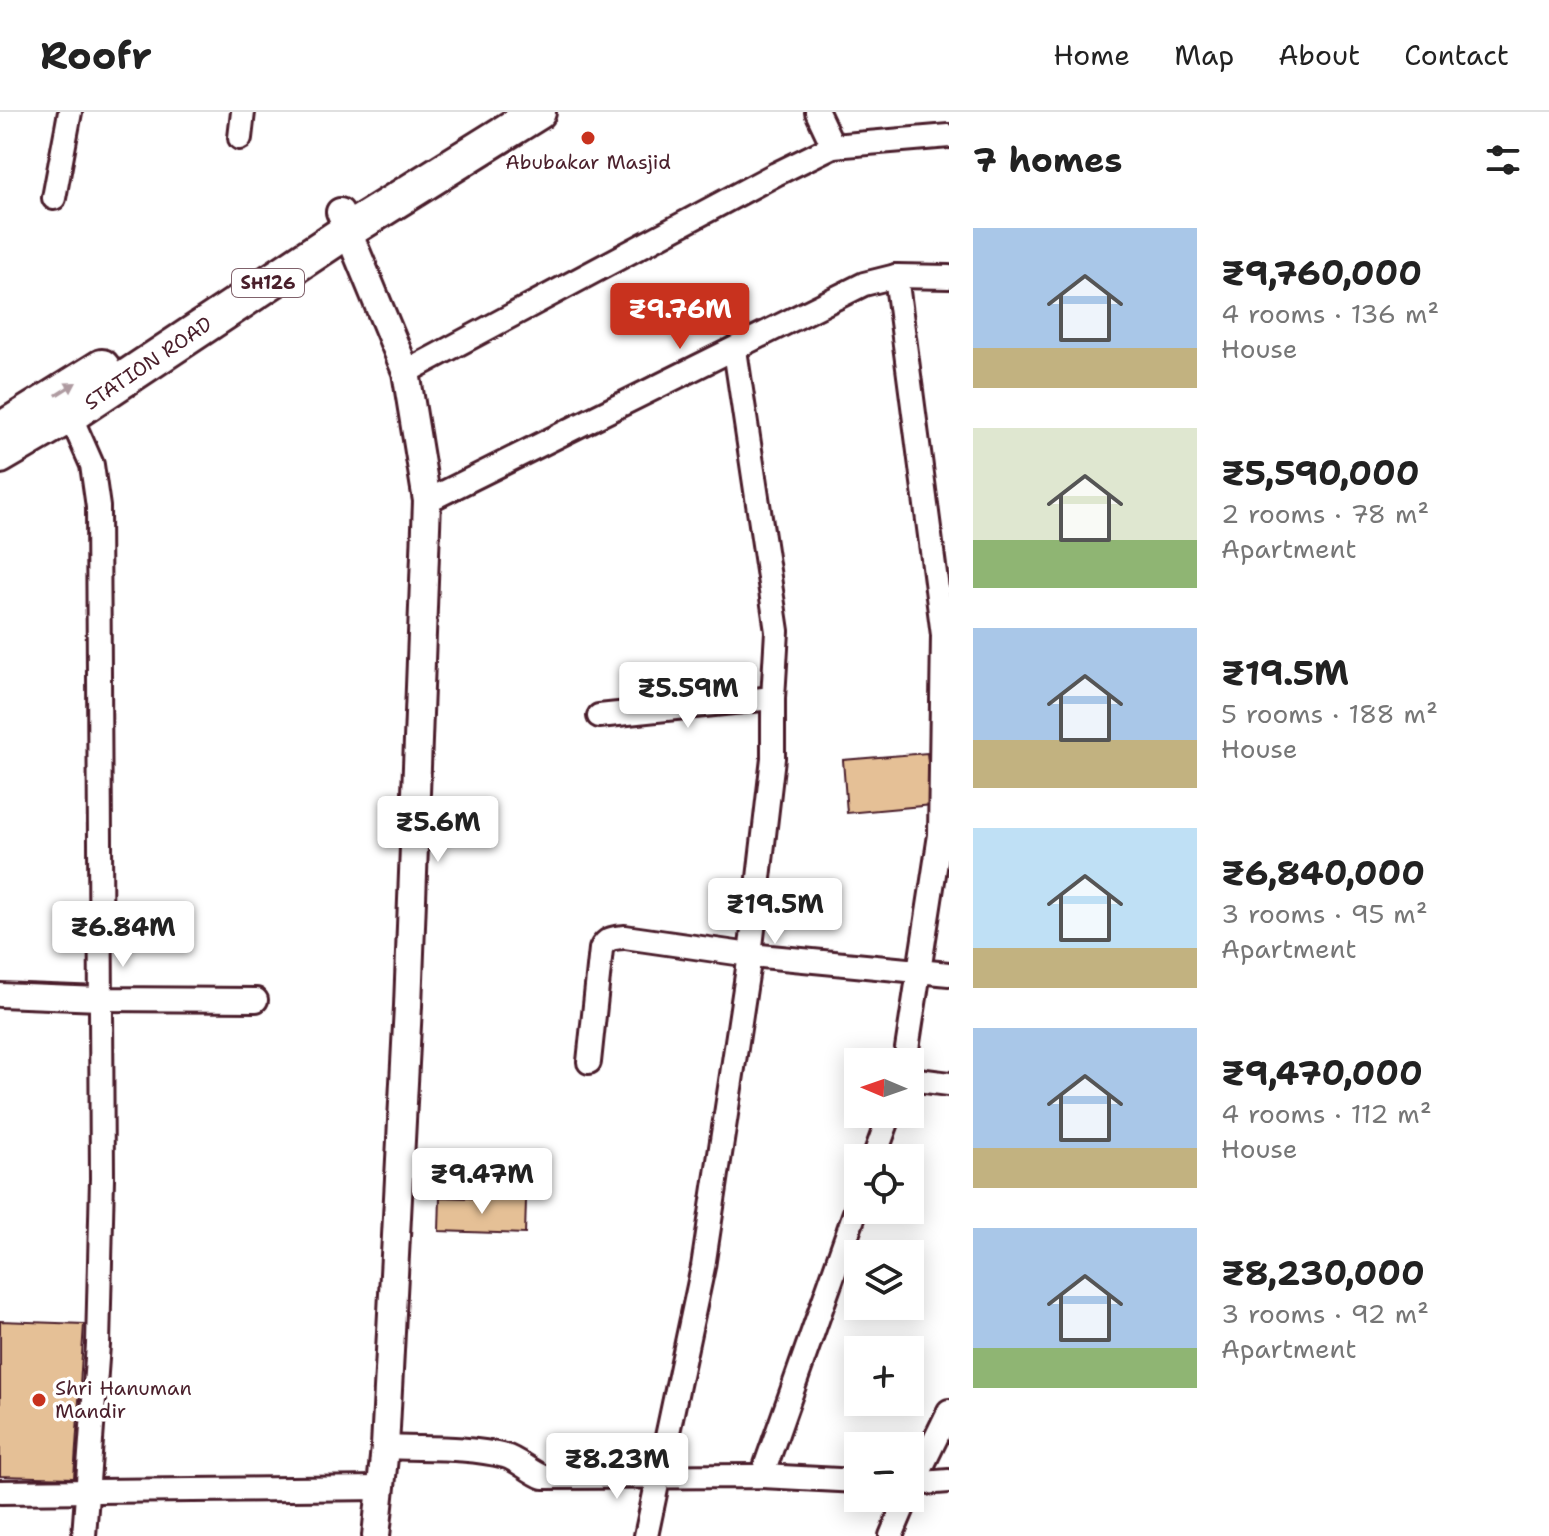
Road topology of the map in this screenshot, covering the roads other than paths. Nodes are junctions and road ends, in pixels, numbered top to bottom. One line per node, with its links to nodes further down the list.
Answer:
1 (70, 112): 9 (street)
2 (243, 112): 7 (street)
3 (495, 112): 10 (main road, STATION ROAD / SH126)
4 (538, 112): 10 (main road, STATION ROAD / SH126)
5 (817, 112): 8 (street)
6 (949, 136): 8 (street)
7 (240, 138)
8 (833, 146): 14 (street)
9 (54, 198)
10 (343, 222): 14 (street); 15 (main road, STATION ROAD / SH126); 16 (main road, STATION ROAD / SH126, one-way to 10)
11 (896, 276): 12 (street); 13 (street); 22 (street)
12 (949, 277)
13 (735, 350): 18 (street); 19 (street)
14 (406, 372): 18 (street)
15 (70, 415): 17 (main road, STATION ROAD / SH126); 25 (street)
16 (0, 430)
17 (0, 456)
18 (427, 501): 33 (street)
19 (773, 698): 20 (street); 21 (street)
20 (599, 716)
21 (750, 955): 22 (street); 28 (street); 36 (street)
22 (921, 971): 23 (street); 27 (street)
23 (949, 974)
24 (0, 995): 25 (street)
25 (100, 999): 26 (street); 42 (street)
26 (256, 1000)
27 (907, 1048)
28 (589, 1062)
29 (924, 1081): 30 (street)
30 (949, 1084)
31 (851, 1224): 35 (street)
32 (949, 1411): 34 (street)
33 (385, 1447): 36 (street); 40 (street)
34 (924, 1461)
35 (762, 1476): 36 (street); 37 (street)
36 (660, 1479): 46 (street)
37 (844, 1480)
38 (949, 1481): 39 (street)
39 (924, 1486)
40 (382, 1488): 42 (street); 45 (street)
41 (0, 1492): 42 (street)
42 (87, 1492): 44 (street)
43 (901, 1512): 47 (street)
44 (84, 1536)
45 (376, 1536)
46 (646, 1536)
47 (891, 1536)

